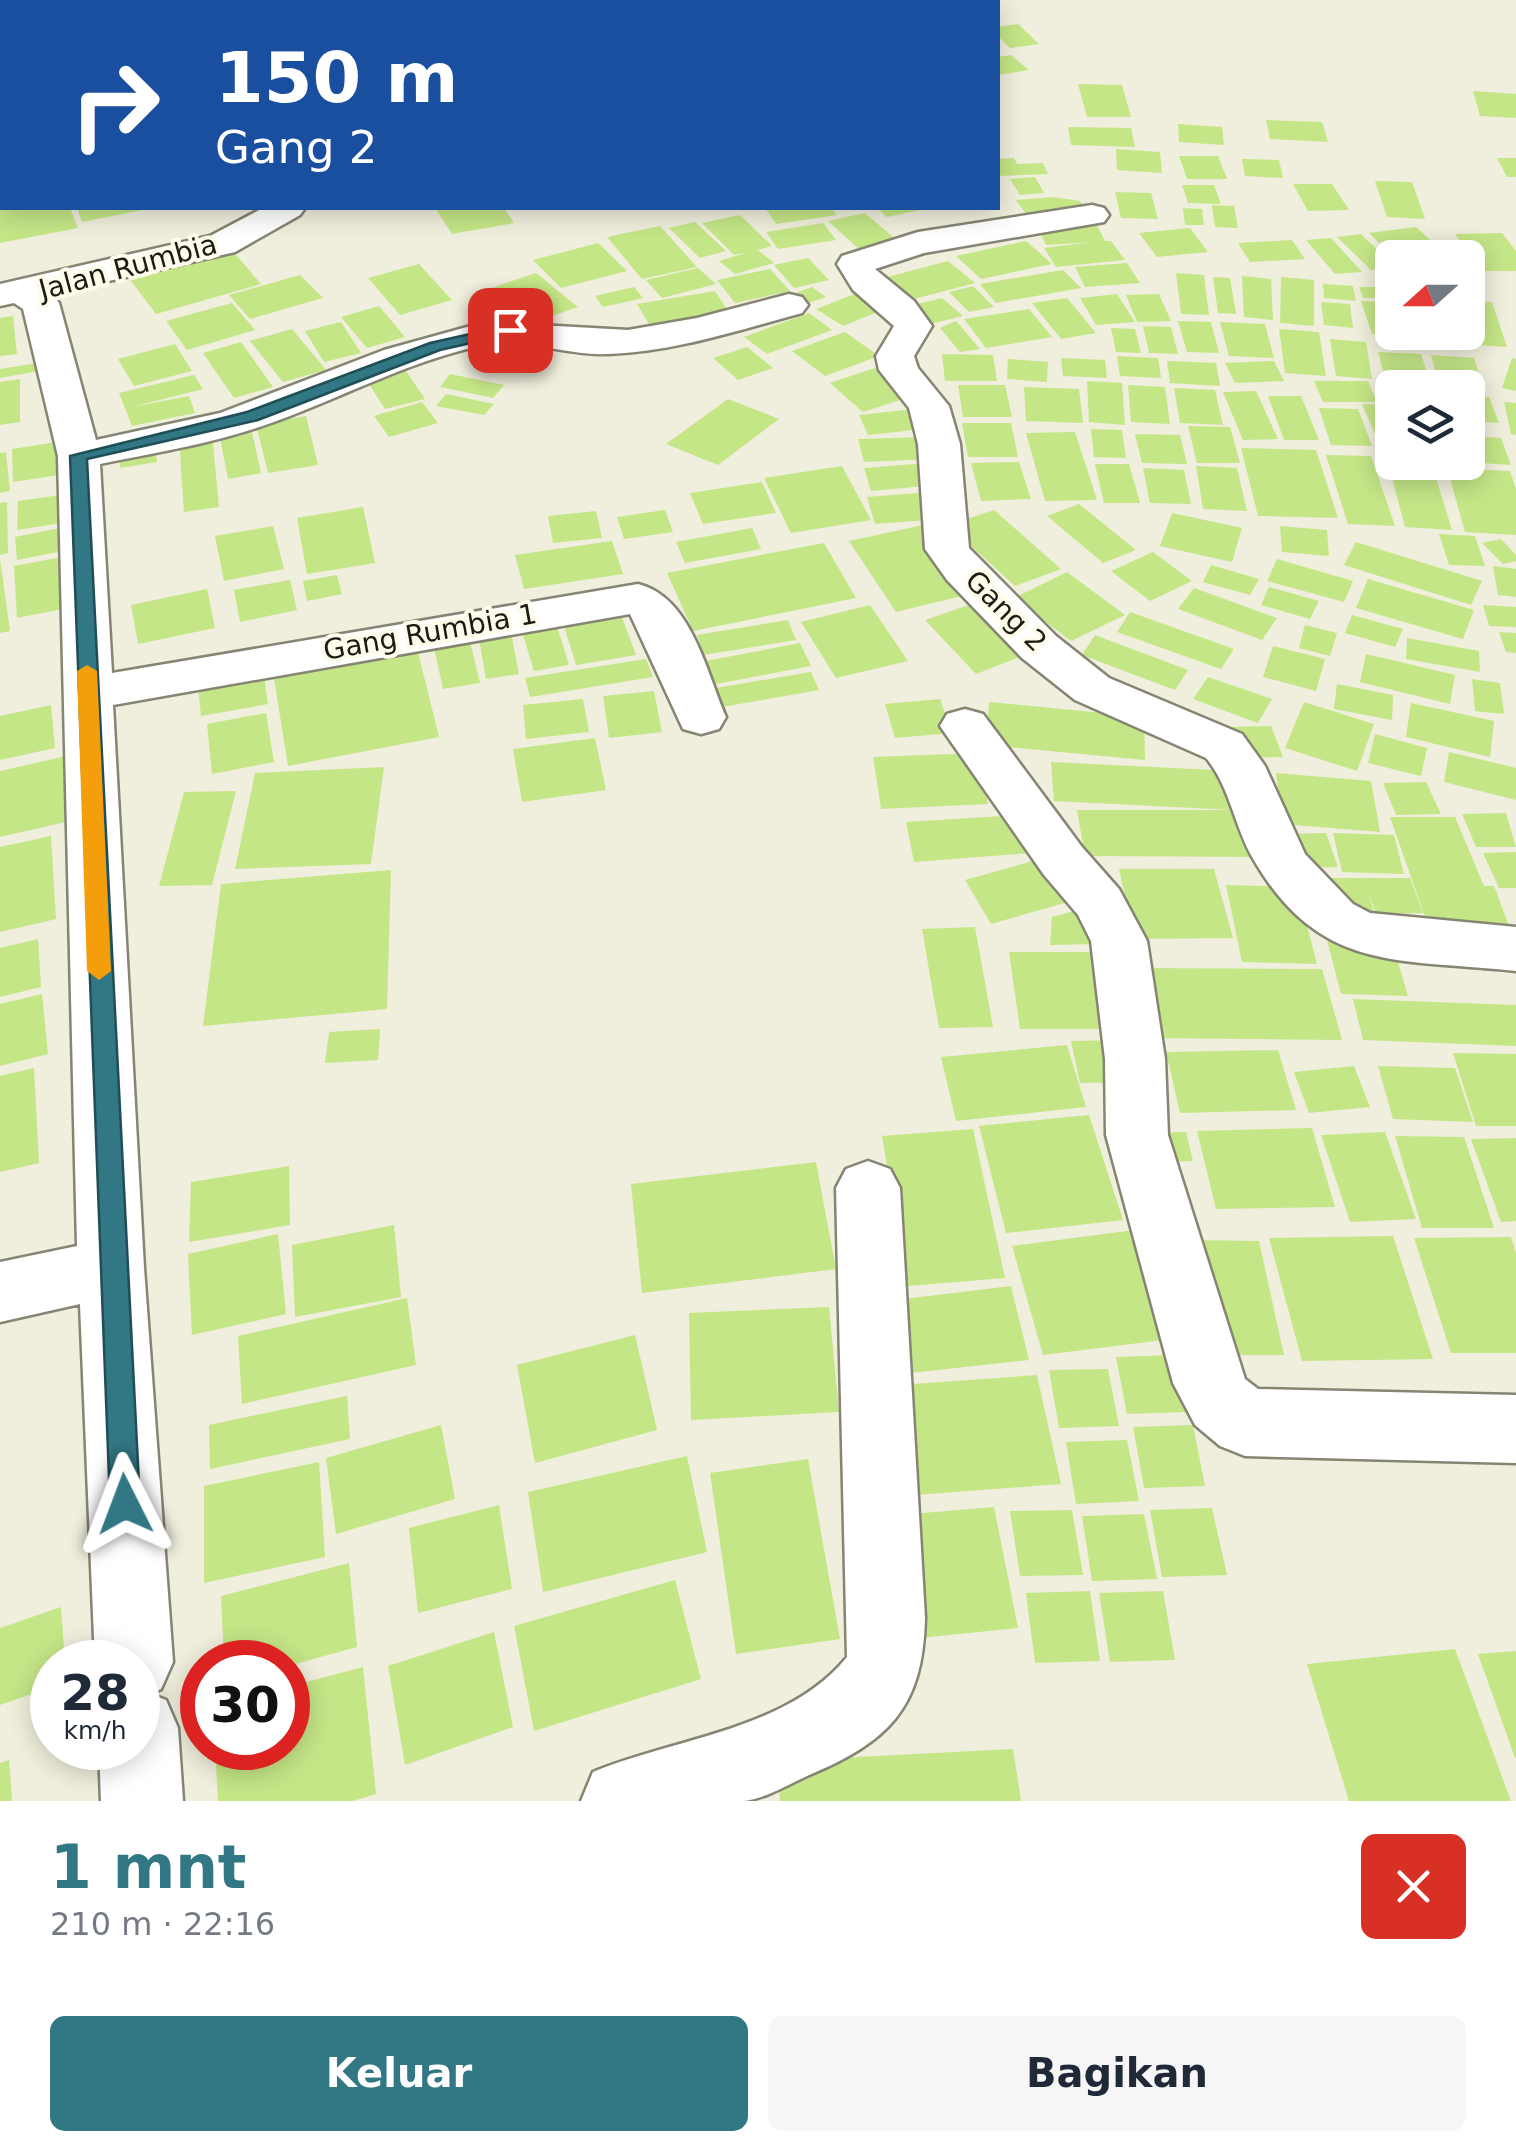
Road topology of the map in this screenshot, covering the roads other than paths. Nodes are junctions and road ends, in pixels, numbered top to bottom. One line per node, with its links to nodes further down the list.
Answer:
1 (284, 210): 3 (street, Jalan Rumbia)
2 (1092, 214): 9 (street, Gang 2)
3 (12, 294): 5 (street, Jalan Rumbia)
4 (790, 306): 5 (street)
5 (78, 456): 6 (street, Jalan Rumbia)
6 (88, 694): 7 (street, Gang Rumbia 1); 11 (street, Jalan Rumbia)
7 (701, 717)
8 (965, 726): 13 (street)
9 (1516, 949)
10 (868, 1188): 17 (street)
11 (111, 1268): 12 (street); 14 (street, Jalan Rumbia)
12 (0, 1292)
13 (1516, 1429)
14 (133, 1640)
15 (140, 1770): 16 (street)
16 (142, 1801)
17 (622, 1801)

